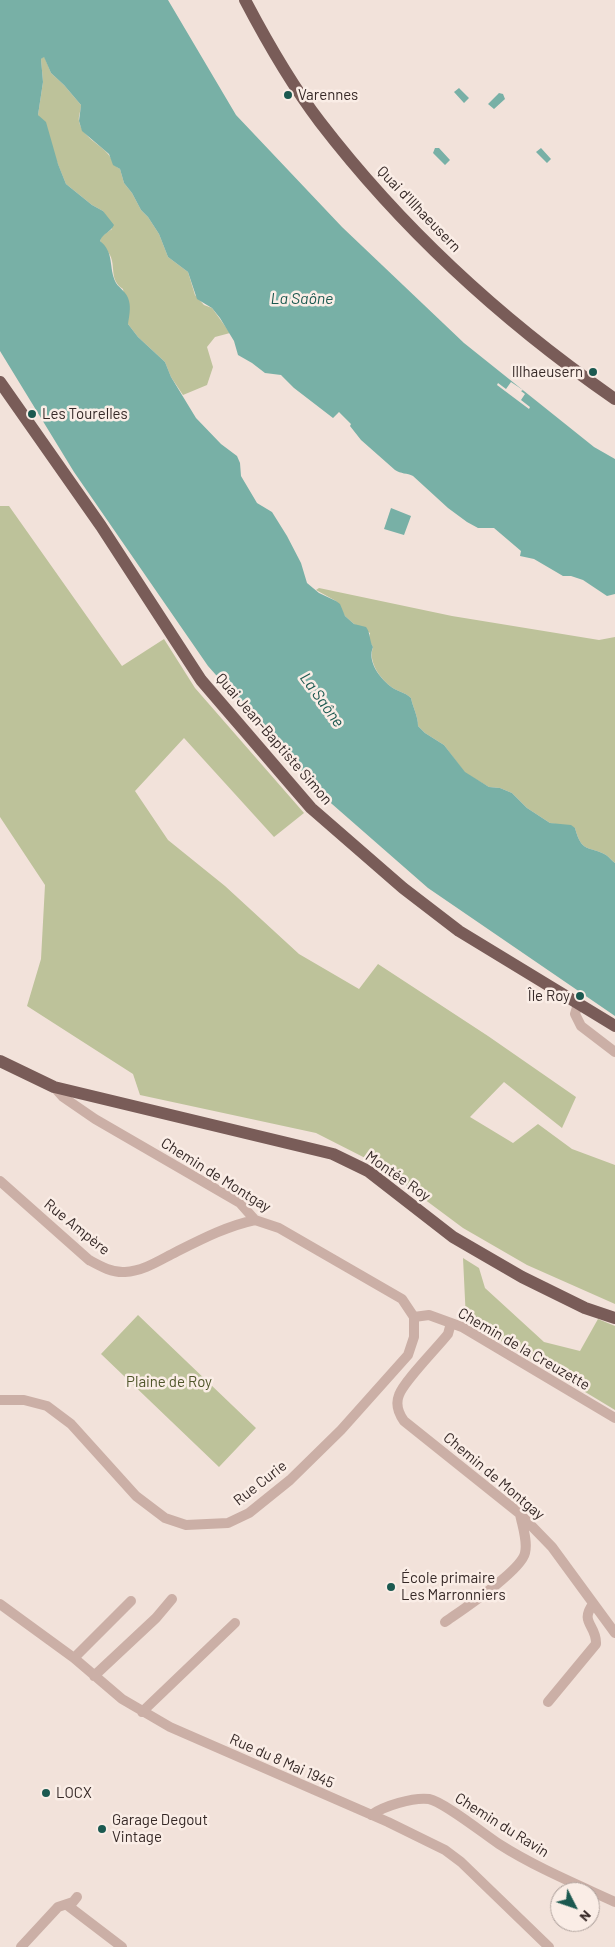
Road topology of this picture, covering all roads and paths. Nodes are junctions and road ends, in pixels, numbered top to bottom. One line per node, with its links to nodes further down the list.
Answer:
1 (245, 0): 3 (main road, Quai d'Illhaeusern)
2 (0, 382): 4 (main road, Quai Jean-Baptiste Simon)
3 (615, 399)
4 (578, 1004): 5 (main road, Quai Jean-Baptiste Simon); 6 (street)
5 (615, 1026)
6 (615, 1052)
7 (0, 1061): 8 (main road, Montée Roy)
8 (54, 1087): 10 (street, Chemin de Montgay); 12 (main road, Montée Roy)
9 (0, 1181): 10 (street, Rue Ampère)
10 (256, 1220): 11 (street, Chemin de Montgay)
11 (414, 1317): 13 (street, Chemin de la Creuzette); 14 (street, Rue Curie)
12 (615, 1318)
13 (451, 1324): 15 (street, Chemin de la Creuzette); 16 (street, Chemin de Montgay)
14 (0, 1400)
15 (615, 1418)
16 (519, 1513): 20 (street, Chemin de Montgay); 21 (street)
17 (172, 1599): 25 (street)
18 (131, 1602): 24 (street)
19 (0, 1604): 24 (street, Rue du 8 Mai 1945)
20 (594, 1604): 23 (street, Chemin de Montgay); 26 (street)
21 (445, 1622)
22 (235, 1624): 27 (street)
23 (615, 1632)
24 (74, 1658): 25 (street, Rue du 8 Mai 1945)
25 (94, 1676): 27 (street, Rue du 8 Mai 1945)
26 (548, 1702)
27 (142, 1712): 28 (street, Rue du 8 Mai 1945)
28 (371, 1815): 30 (street, Chemin du Ravin); 34 (street, Rue du 8 Mai 1945)
29 (77, 1897): 31 (street)
30 (615, 1902)
31 (67, 1905): 32 (street); 33 (street)
32 (21, 1947)
33 (122, 1947)
34 (549, 1947)

